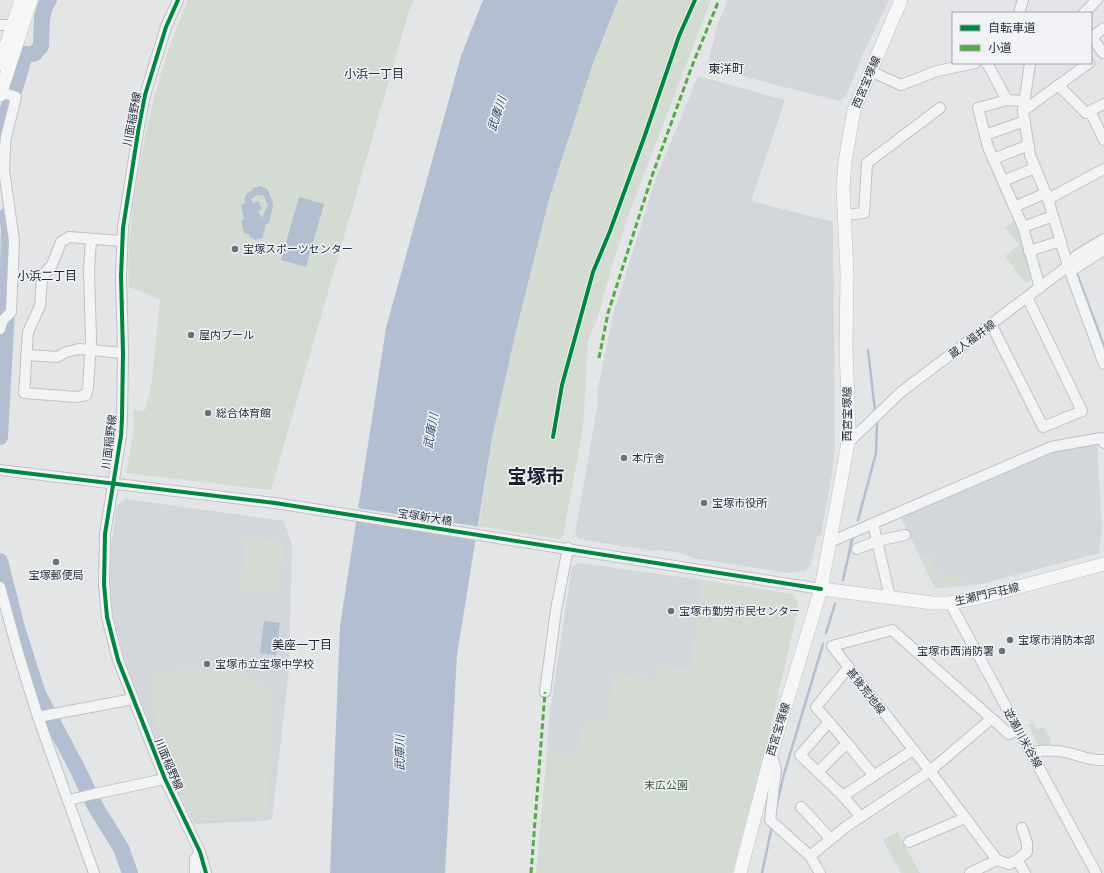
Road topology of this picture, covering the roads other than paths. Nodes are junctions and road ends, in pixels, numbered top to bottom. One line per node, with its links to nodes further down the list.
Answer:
1 (21, 0): 9 (main road)
2 (31, 0): 21 (main road)
3 (178, 0): 41 (street, 川面稲野線)
4 (901, 0): 19 (main road, 西宮宝塚線)
5 (1023, 0): 7 (street)
6 (1097, 0): 8 (street)
7 (1018, 12)
8 (1085, 12)
9 (6, 25): 14 (main road)
10 (1104, 28): 11 (street)
11 (1092, 37)
12 (1092, 41): 13 (street)
13 (1098, 58)
14 (0, 64)
15 (970, 64): 19 (street)
16 (988, 64): 22 (street)
17 (1030, 64): 25 (street)
18 (1089, 64): 20 (street)
19 (870, 71): 36 (main road, 西宮宝塚線)
20 (1058, 86): 25 (street); 26 (street)
21 (6, 94): 48 (street)
22 (1007, 100): 25 (street); 27 (street)
23 (1104, 104): 26 (street)
24 (940, 108): 36 (street)
25 (1024, 111): 27 (street); 29 (street)
26 (1090, 111): 28 (street)
27 (985, 135): 30 (street)
28 (1104, 140)
29 (1029, 145): 30 (street); 31 (street)
30 (993, 159): 33 (street)
31 (1035, 168): 33 (street); 34 (street)
32 (1104, 169): 34 (street)
33 (1003, 181): 35 (street)
34 (1047, 196): 35 (street); 37 (street)
35 (1014, 207): 38 (street)
36 (844, 215): 55 (main road, 西宮宝塚線)
37 (1053, 216): 38 (street); 42 (street)
38 (1023, 227): 44 (street)
39 (91, 239): 41 (street); 50 (street); 53 (street)
40 (1104, 239): 45 (street)
41 (122, 241): 52 (street, 川面稲野線)
42 (1061, 241): 44 (street); 45 (street)
43 (1104, 250): 45 (street, 蔵人福井線)
44 (1030, 251): 46 (street)
45 (1073, 267): 46 (street, 蔵人福井線); 51 (street)
46 (1040, 288): 47 (street, 蔵人福井線)
47 (1027, 297): 49 (street, 蔵人福井線); 49 (street)
48 (4, 321)
49 (991, 324): 55 (street, 蔵人福井線)
50 (90, 350): 52 (street); 53 (street); 53 (street)
51 (1102, 352): 54 (street)
52 (123, 353): 58 (street, 川面稲野線)
53 (26, 355)
54 (1104, 364)
55 (848, 443): 62 (main road, 西宮宝塚線)
56 (1104, 444): 59 (street)
57 (0, 470): 58 (street, 宝塚新大橋)
58 (112, 484): 63 (street, 宝塚新大橋); 72 (street, 川面稲野線)
59 (873, 524): 61 (street); 62 (street)
60 (905, 535): 61 (street)
61 (877, 541): 64 (street); 68 (street)
62 (830, 542): 67 (main road, 西宮宝塚線)
63 (564, 548): 67 (street, 宝塚新大橋); 71 (street)
64 (857, 549)
65 (1104, 564): 69 (main road, 生瀬門戸荘線)
66 (0, 587): 73 (street)
67 (820, 589): 68 (main road, 生瀬門戸荘線); 80 (main road, 西宮宝塚線)
68 (890, 597): 69 (main road, 生瀬門戸荘線)
69 (950, 603): 76 (street, 逆瀬川米谷線)
70 (848, 668): 74 (street, 甚後荒地線); 75 (street); 78 (street, 甚後荒地線)
71 (545, 692)
72 (133, 699): 73 (street); 85 (street, 川面稲野線)
73 (38, 717): 87 (street)
74 (991, 719): 76 (street); 82 (street)
75 (829, 722): 77 (street); 83 (street)
76 (1018, 730): 79 (street, 逆瀬川米谷線)
77 (847, 743): 83 (street); 84 (street)
78 (913, 750): 82 (street, 甚後荒地線); 84 (street)
79 (1030, 752): 81 (street); 105 (street, 逆瀬川米谷線)
80 (771, 754): 95 (street); 101 (main road, 西宮宝塚線)
81 (1104, 760)
82 (930, 771): 89 (street); 90 (street, 甚後荒地線)
83 (818, 772): 86 (street)
84 (873, 776): 86 (street)
85 (164, 778): 87 (street); 94 (street, 川面稲野線)
86 (842, 796): 89 (street)
87 (69, 800): 98 (street)
88 (801, 807): 92 (street)
89 (861, 817): 92 (street)
90 (965, 818): 93 (street); 96 (street, 甚後荒地線)
91 (1022, 828): 97 (street)
92 (831, 839): 95 (street)
93 (909, 842)
94 (200, 852): 99 (street); 100 (street, 川面稲野線)
95 (810, 856): 102 (street)
96 (997, 860): 97 (street); 103 (street)
97 (1017, 860): 104 (street)
98 (94, 873)
99 (195, 873)
100 (206, 873)
101 (740, 873)
102 (820, 873)
103 (970, 873)
104 (1025, 873)
105 (1096, 873)

